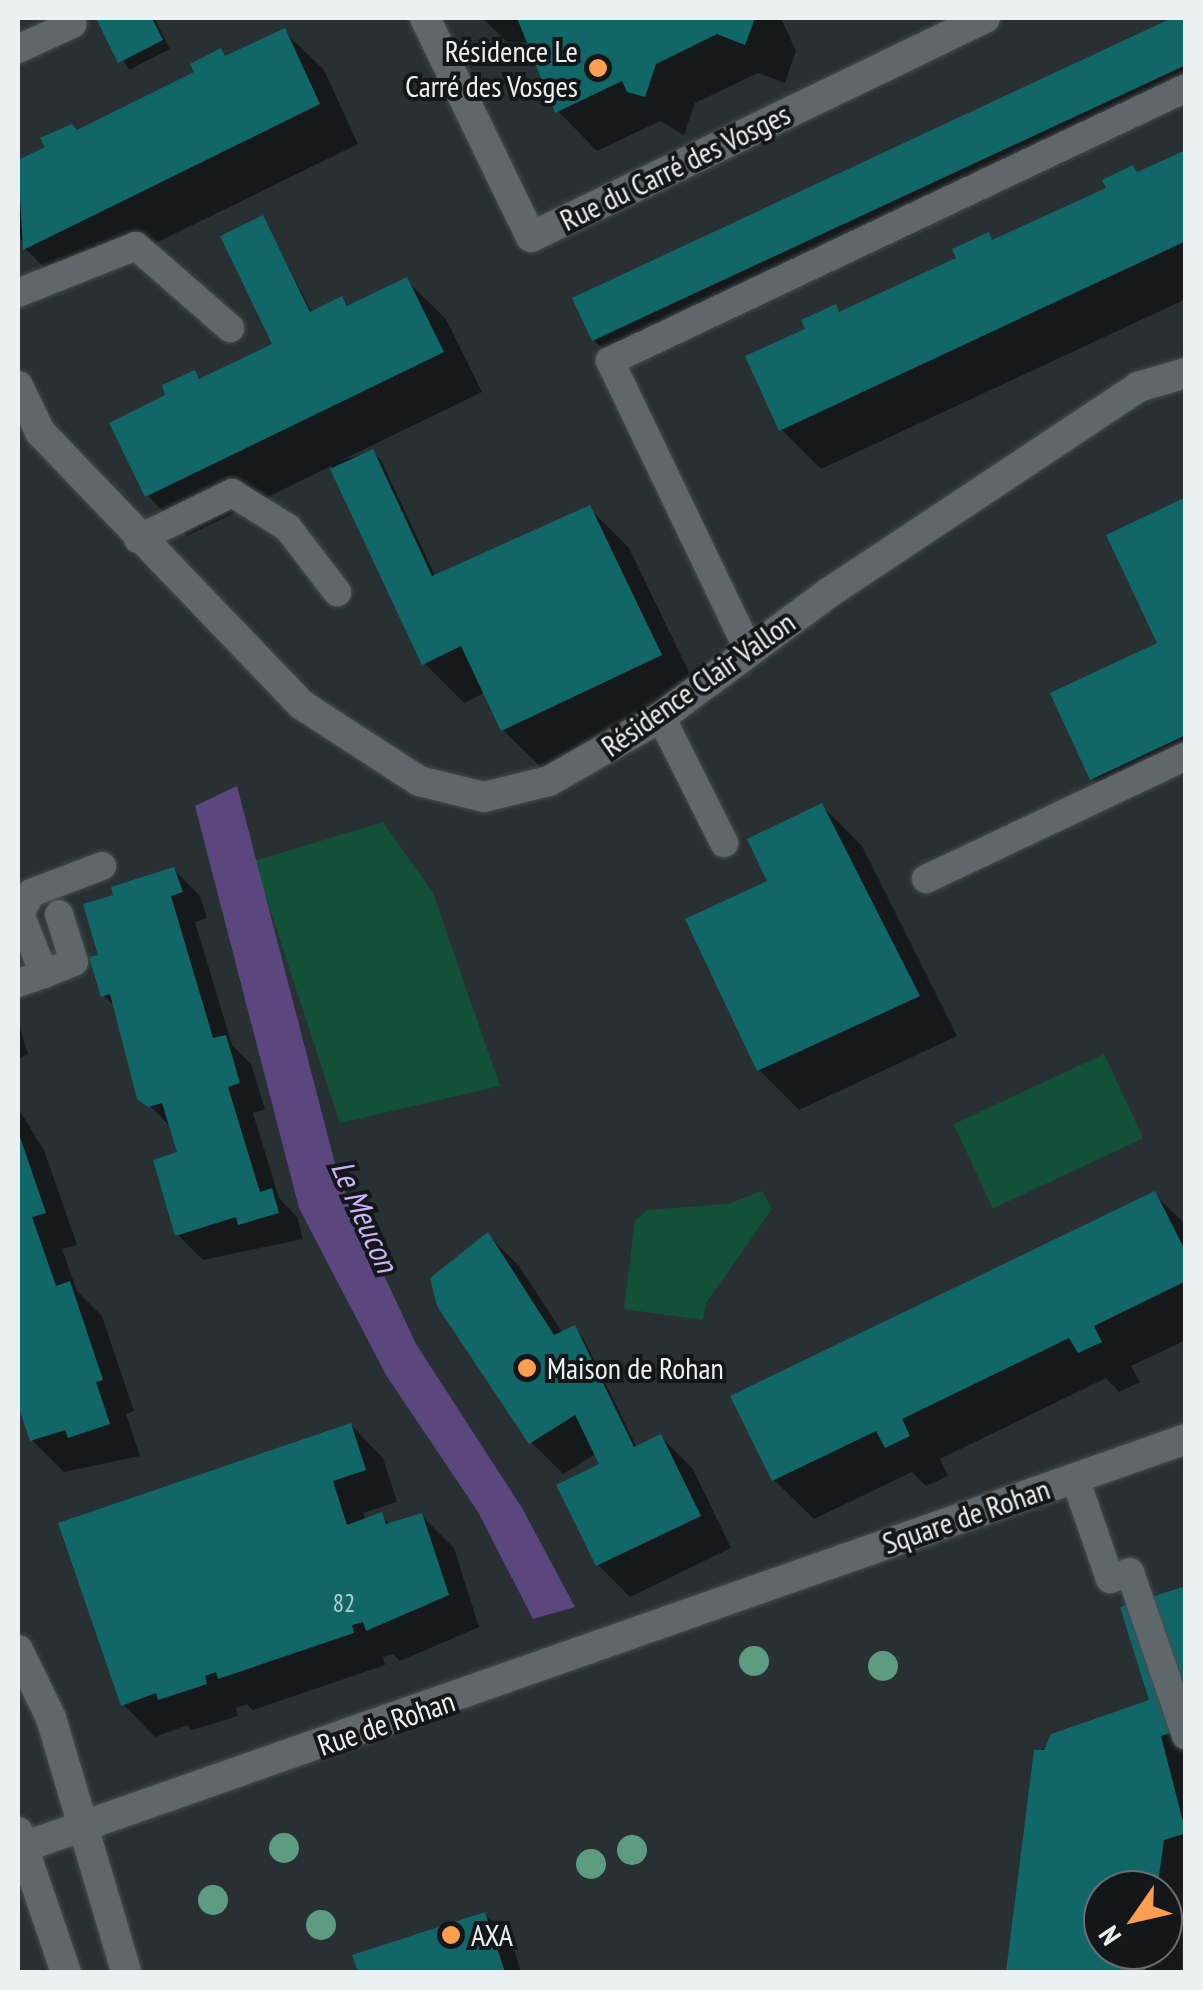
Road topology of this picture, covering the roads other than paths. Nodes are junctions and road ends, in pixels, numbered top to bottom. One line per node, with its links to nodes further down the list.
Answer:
1 (68, 18): 4 (lane)
2 (425, 18): 3 (street, Rue du Carré des Vosges)
3 (985, 18)
4 (18, 49)
5 (1186, 88): 12 (lane)
6 (18, 293): 7 (lane)
7 (230, 328)
8 (1186, 373): 12 (street, Résidence Clair Vallon)
9 (18, 386): 10 (street, Résidence Clair Vallon)
10 (138, 539): 11 (lane); 13 (street, Résidence Clair Vallon)
11 (337, 592)
12 (749, 651): 13 (street, Résidence Clair Vallon)
13 (661, 717): 15 (lane)
14 (1186, 756): 17 (lane)
15 (724, 843)
16 (102, 866): 19 (lane)
17 (926, 880)
18 (58, 914): 19 (lane)
19 (31, 978)
20 (1186, 1439): 21 (street, Square de Rohan)
21 (1075, 1478): 22 (street, Square de Rohan); 24 (lane)
22 (746, 1592): 25 (street, Rue de Rohan)
23 (18, 1650): 25 (street)
24 (1186, 1736)
25 (81, 1829): 26 (street, Rue de Rohan); 28 (street)
26 (19, 1843): 27 (street)
27 (66, 1972)
28 (126, 1972)

